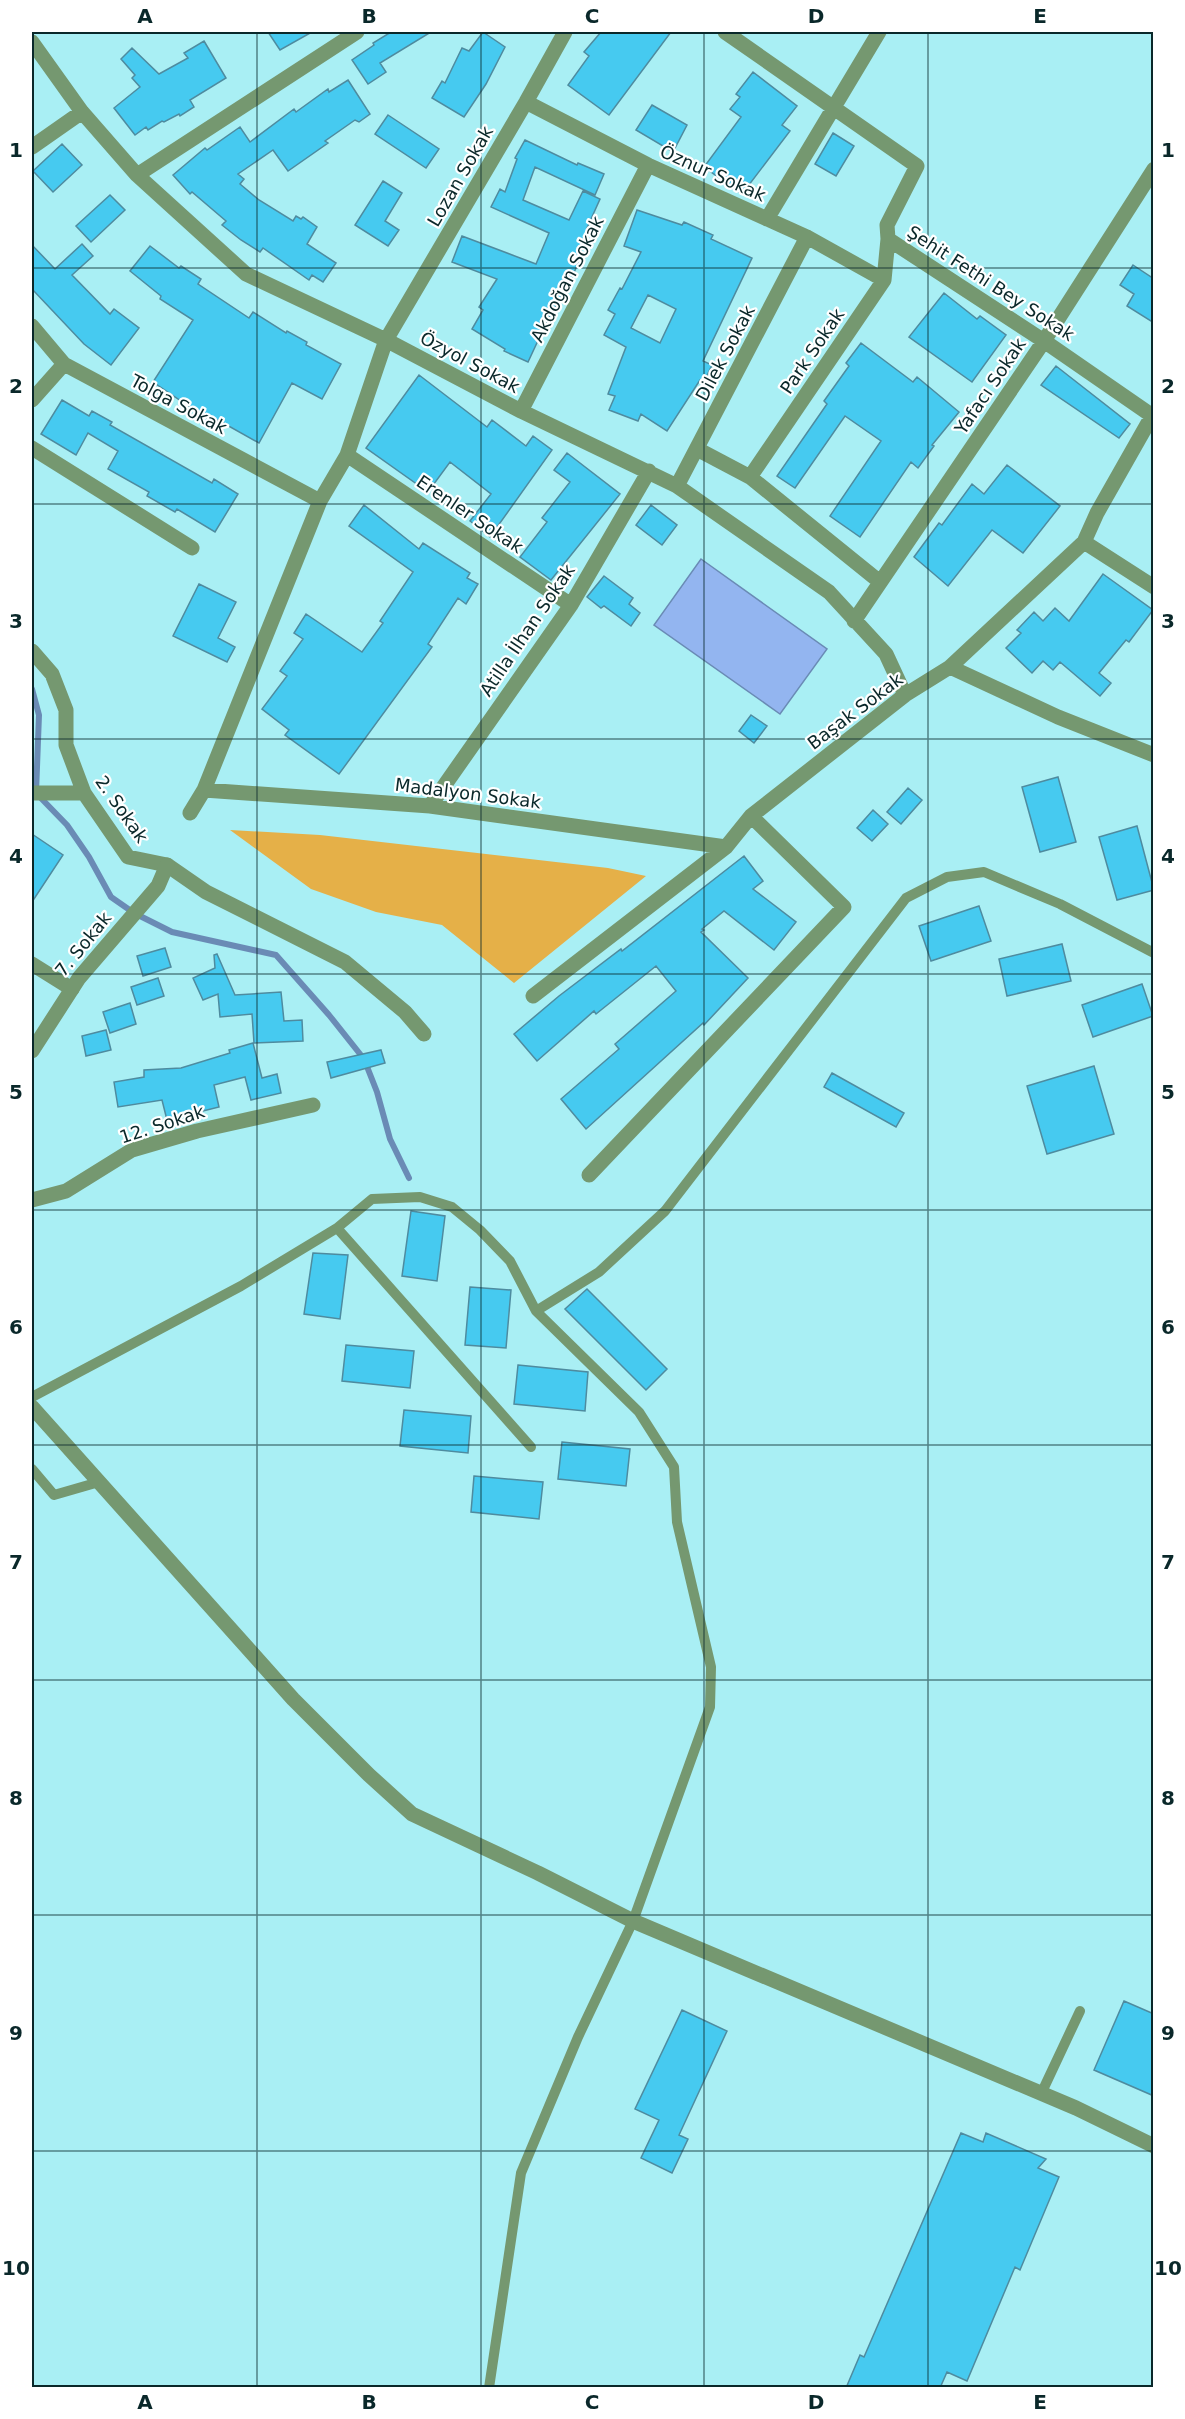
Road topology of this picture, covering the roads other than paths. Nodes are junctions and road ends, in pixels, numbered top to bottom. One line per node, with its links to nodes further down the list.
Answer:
1 (357, 32): 12 (street)
2 (565, 32): 6 (street, Lozan Sokak)
3 (725, 32): 7 (street, Şehit Fethi Bey Sokak)
4 (879, 32): 7 (street)
5 (32, 42): 8 (street, Özyol Sokak)
6 (526, 102): 10 (street, Öznur Sokak); 18 (street, Lozan Sokak)
7 (833, 108): 13 (street); 15 (street, Şehit Fethi Bey Sokak)
8 (82, 112): 9 (street); 12 (street, Özyol Sokak)
9 (32, 147)
10 (648, 165): 13 (street, Öznur Sokak); 22 (street, Akdoğan Sokak)
11 (1154, 169): 19 (street, Yafacı Sokak)
12 (137, 175): 18 (street, Özyol Sokak)
13 (767, 219): 14 (street, Öznur Sokak)
14 (807, 237): 16 (street, Öznur Sokak); 25 (street, Dilek Sokak)
15 (888, 239): 16 (street, Park Sokak); 19 (street, Şehit Fethi Bey Sokak)
16 (884, 280): 28 (street, Park Sokak)
17 (32, 326): 20 (street, Tolga Sokak)
18 (386, 340): 22 (street, Özyol Sokak); 26 (street)
19 (1044, 341): 23 (street, Şehit Fethi Bey Sokak); 33 (street, Yafacı Sokak)
20 (64, 364): 21 (street); 30 (street, Tolga Sokak)
21 (32, 400)
22 (521, 411): 27 (street, Özyol Sokak)
23 (1153, 417): 31 (street, Başak Sokak)
24 (32, 448): 32 (street)
25 (697, 449): 28 (street); 29 (street, Dilek Sokak)
26 (347, 455): 30 (street); 35 (street, Erenler Sokak)
27 (649, 471): 29 (street, Özyol Sokak); 35 (street, Atilla İlhan Sokak)
28 (750, 477): 33 (street)
29 (677, 486): 36 (street, Özyol Sokak)
30 (320, 501): 41 (street)
31 (1084, 542): 34 (street); 38 (street, Başak Sokak)
32 (192, 548)
33 (880, 582): 36 (street, Yafacı Sokak)
34 (1154, 587)
35 (571, 605): 44 (street, Atilla İlhan Sokak)
36 (854, 621): 39 (street, Özyol Sokak)
37 (32, 651): 43 (street, 2. Sokak)
38 (950, 667): 39 (street, Başak Sokak); 40 (street)
39 (905, 695): 46 (street, Başak Sokak)
40 (1154, 755)
41 (204, 790): 44 (street, Madalyon Sokak); 45 (street)
42 (32, 793): 43 (street)
43 (84, 793): 48 (street, 2. Sokak)
44 (430, 806): 47 (street, Madalyon Sokak)
45 (190, 813)
46 (751, 816): 47 (street, Başak Sokak); 56 (street)
47 (726, 847): 52 (street, Başak Sokak)
48 (167, 866): 51 (street, 7. Sokak); 53 (street)
49 (1154, 953): 59 (lane)
50 (32, 964): 51 (street)
51 (72, 989): 54 (street, 7. Sokak)
52 (533, 996)
53 (424, 1034)
54 (32, 1051)
55 (313, 1106): 57 (street, 12. Sokak)
56 (589, 1175)
57 (32, 1200)
58 (337, 1228): 59 (lane); 60 (lane); 62 (lane)
59 (536, 1311): 65 (lane)
60 (32, 1397)
61 (32, 1407): 64 (street)
62 (531, 1446)
63 (32, 1469): 64 (lane)
64 (99, 1482): 65 (street)
65 (633, 1921): 67 (street); 69 (lane)
66 (1080, 2011): 67 (lane)
67 (1041, 2094): 68 (street)
68 (1154, 2146)
69 (489, 2388)

